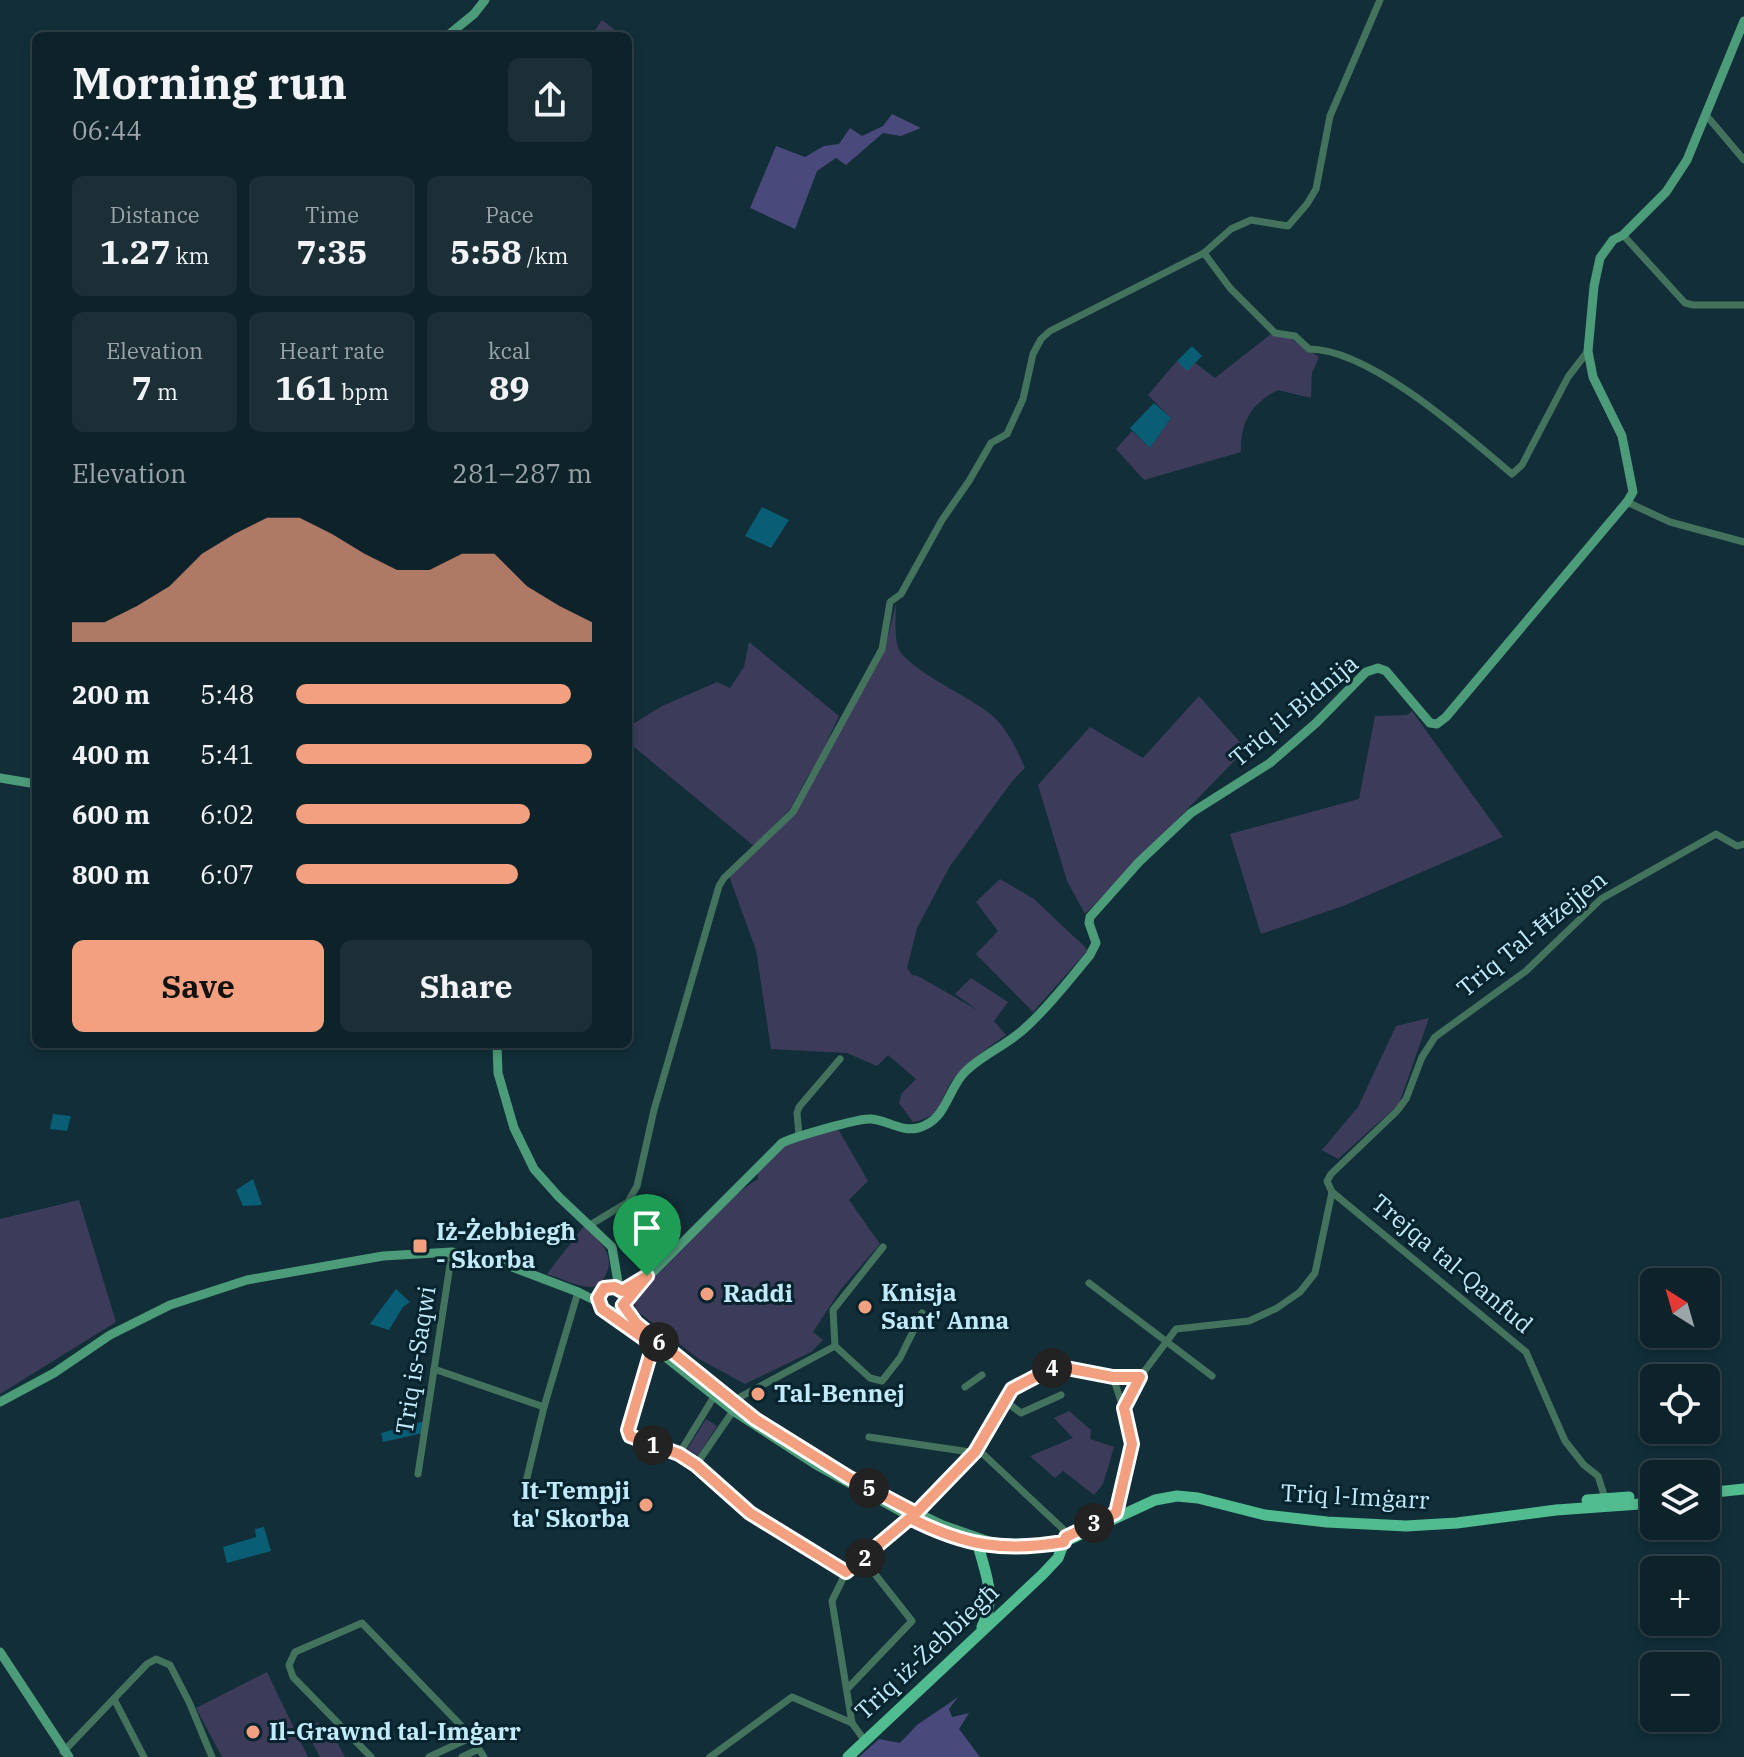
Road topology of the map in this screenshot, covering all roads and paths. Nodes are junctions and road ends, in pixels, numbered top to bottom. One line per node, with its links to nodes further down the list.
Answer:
1 (485, 0): 4 (street)
2 (1380, 0): 8 (street)
3 (1744, 21): 5 (street)
4 (452, 32)
5 (1706, 115): 6 (street); 7 (street)
6 (1744, 160)
7 (1623, 235): 9 (street); 10 (street)
8 (1204, 253): 10 (street); 20 (street)
9 (1744, 305)
10 (1588, 351): 11 (street)
11 (1627, 502): 12 (street); 18 (street, Triq il-Bidnija)
12 (1744, 542)
13 (0, 778): 14 (street)
14 (32, 783)
15 (1744, 844): 19 (street, Triq Tal-Ħżejjen)
16 (497, 1048): 20 (street)
17 (840, 1059): 18 (street)
18 (799, 1135): 27 (street, Triq il-Bidnija)
19 (1332, 1192): 30 (street, Triq Tal-Ħżejjen); 56 (street, Trejqa tal-Qanfud)
20 (590, 1225): 23 (street)
21 (883, 1247): 32 (street)
22 (452, 1252): 25 (street); 33 (street, Triq is-Saqwi); 42 (street)
23 (616, 1265): 26 (street); 27 (street)
24 (1089, 1283): 30 (street)
25 (578, 1292): 26 (street); 44 (street)
26 (601, 1294): 27 (street); 28 (street)
27 (622, 1296): 28 (street); 43 (street)
28 (610, 1313): 31 (street)
29 (922, 1313): 32 (street)
30 (1167, 1343): 35 (street); 37 (street)
31 (653, 1345): 39 (street); 48 (street)
32 (835, 1346): 43 (street)
33 (434, 1369): 44 (street); 50 (street, Triq is-Saqwi)
34 (982, 1375): 38 (street)
35 (1212, 1376)
36 (1113, 1377): 37 (street); 41 (street); 45 (street)
37 (1140, 1377): 45 (street)
38 (965, 1387)
39 (715, 1395): 43 (street); 48 (street)
40 (1061, 1395): 41 (street)
41 (1005, 1401): 47 (street)
42 (0, 1402)
43 (730, 1406): 49 (street); 60 (street)
44 (544, 1407): 52 (street)
45 (1124, 1408): 59 (street)
46 (869, 1437): 47 (street)
47 (975, 1452): 60 (street); 61 (street)
48 (679, 1454): 49 (street)
49 (696, 1465): 64 (street)
50 (418, 1474)
51 (1744, 1489): 53 (main road)
52 (524, 1490)
53 (1720, 1492)
54 (1640, 1496): 56 (main road, Triq l-Imġarr)
55 (1744, 1497): 57 (main road)
56 (1605, 1498): 59 (main road, Triq l-Imġarr)
57 (1720, 1498)
58 (1640, 1504): 61 (main road, Triq l-Imġarr)
59 (1116, 1513): 61 (main road, Triq l-Imġarr)
60 (913, 1516): 61 (street); 62 (street); 63 (street)
61 (1065, 1540): 62 (street); 66 (main road, Triq iż-Żebbiegħ)
62 (978, 1545): 65 (main road)
63 (863, 1559): 64 (street); 69 (street)
64 (846, 1572): 69 (street)
65 (991, 1595): 66 (main road); 67 (main road)
66 (1012, 1603): 67 (main road, Triq iż-Żebbiegħ)
67 (980, 1631): 72 (main road, Triq iż-Żebbiegħ)
68 (0, 1652): 73 (street)
69 (848, 1688): 71 (street)
70 (114, 1699): 73 (street); 74 (street); 75 (street)
71 (852, 1723): 72 (street); 80 (street)
72 (865, 1741): 81 (main road, Triq iż-Żebbiegħ)
73 (66, 1754)
74 (144, 1757)
75 (212, 1757)
76 (371, 1757): 77 (street)
77 (429, 1757)
78 (462, 1757): 79 (street)
79 (484, 1757)
80 (710, 1757)
81 (848, 1757)

